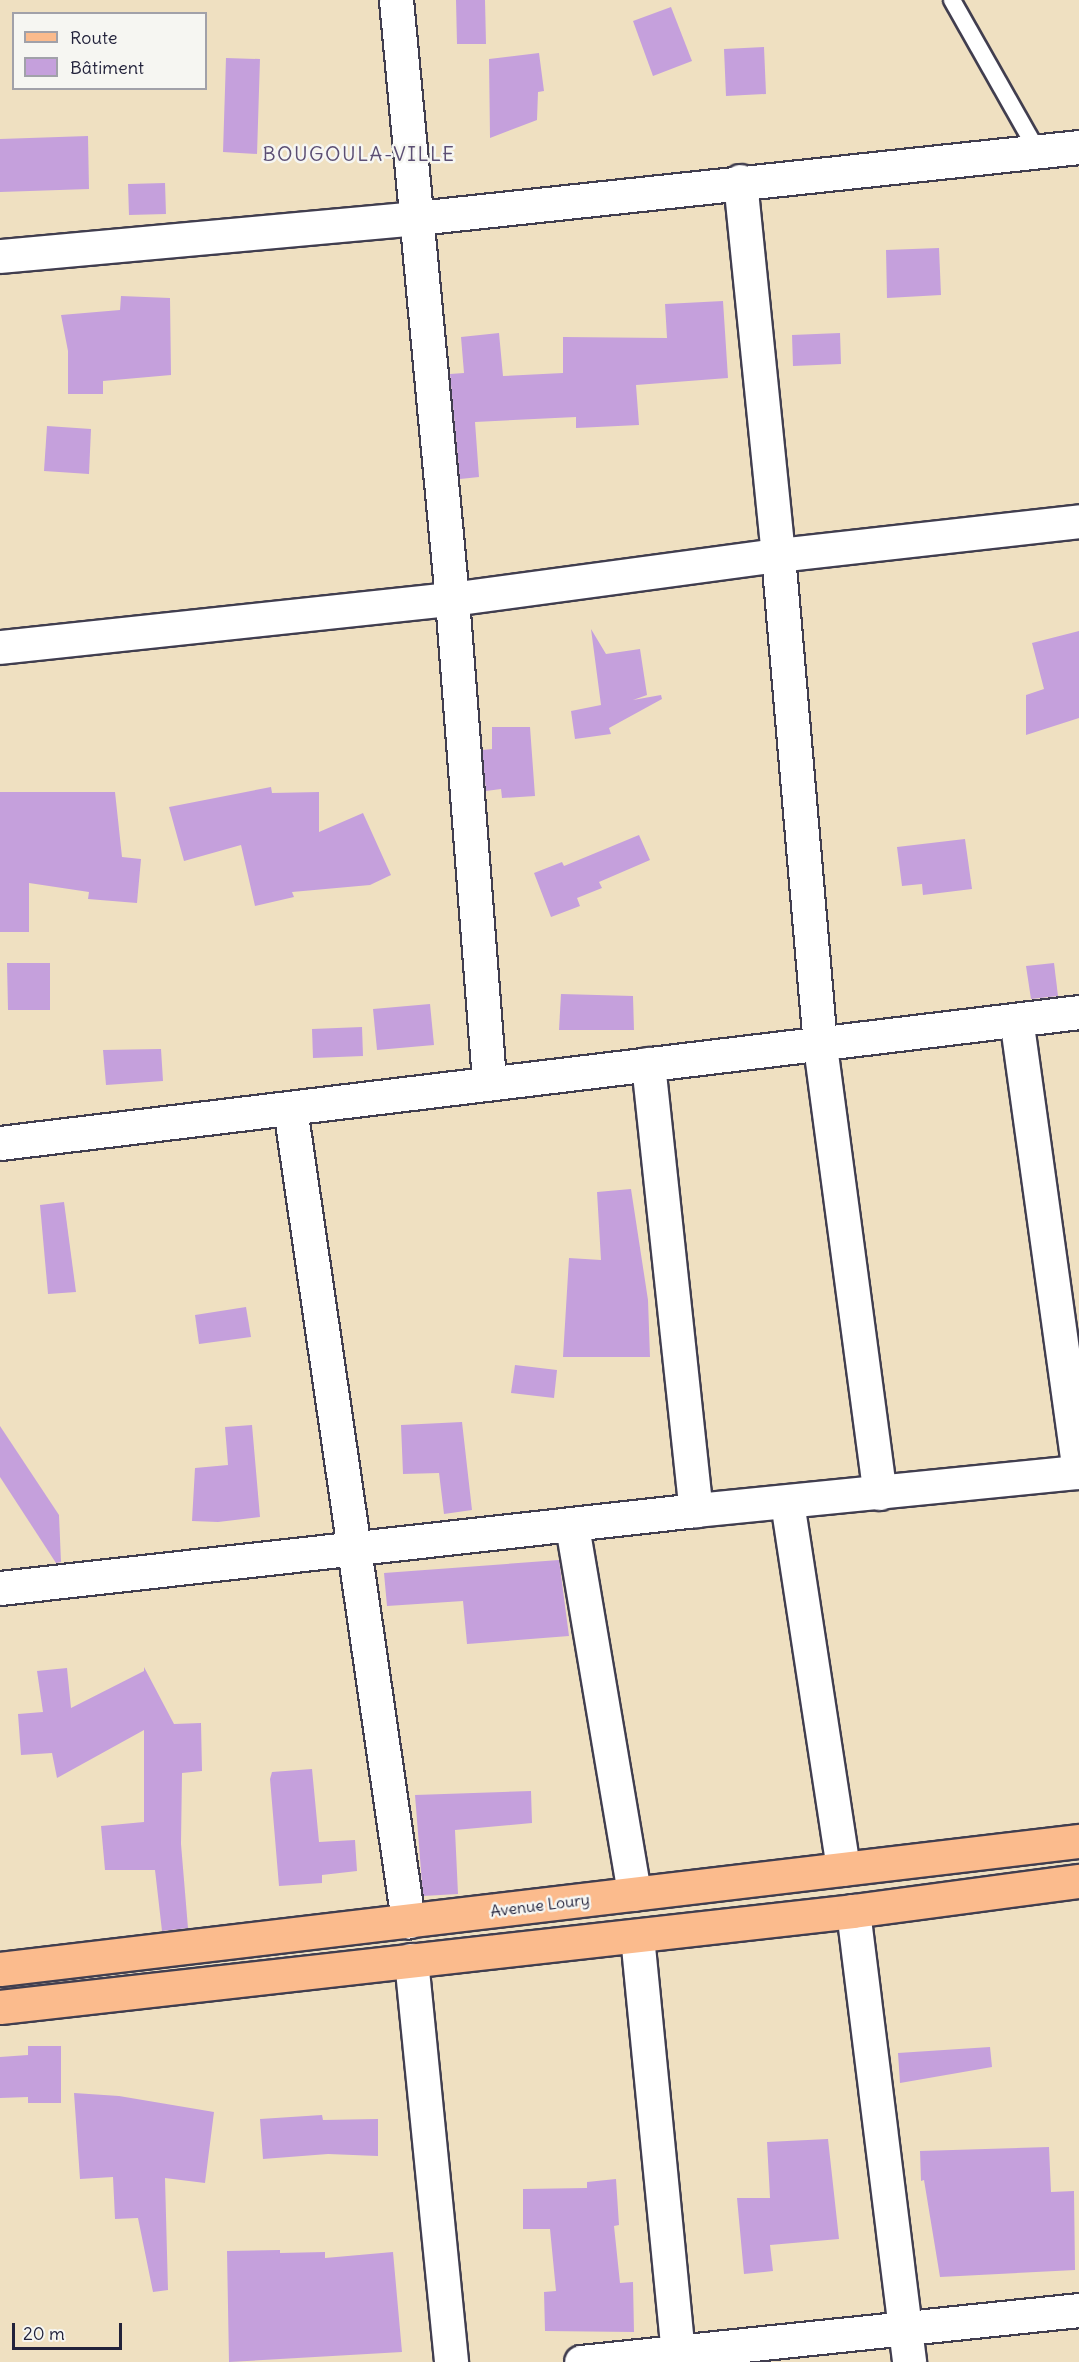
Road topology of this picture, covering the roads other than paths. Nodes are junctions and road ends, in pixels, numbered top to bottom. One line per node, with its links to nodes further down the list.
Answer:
1 (396, 0): 6 (street)
2 (952, 0): 4 (lane)
3 (1079, 147): 4 (street)
4 (1038, 152): 5 (street)
5 (740, 182): 6 (street); 9 (street)
6 (417, 218): 7 (street); 10 (street)
7 (0, 256)
8 (1079, 521): 9 (street)
9 (778, 555): 10 (street); 14 (street)
10 (452, 599): 11 (street); 16 (street)
11 (0, 647)
12 (1079, 1012): 13 (street)
13 (1016, 1020): 14 (street); 19 (street)
14 (820, 1046): 15 (street); 19 (street)
15 (648, 1064): 16 (street); 21 (street)
16 (489, 1081): 17 (street)
17 (290, 1108): 18 (street); 23 (street)
18 (0, 1143)
19 (880, 1493): 20 (street)
20 (787, 1502): 21 (street); 26 (street)
21 (696, 1510): 22 (street)
22 (572, 1526): 23 (street); 28 (street)
23 (356, 1549): 24 (street); 30 (street)
24 (0, 1588)
25 (1079, 1841): 26 (main road, Avenue Loury)
26 (843, 1869): 28 (main road, Avenue Loury)
27 (1079, 1881): 29 (main road)
28 (634, 1894): 30 (main road, Avenue Loury)
29 (853, 1911): 31 (main road); 36 (street)
30 (408, 1920): 33 (main road, Avenue Loury)
31 (637, 1936): 32 (main road); 37 (street)
32 (411, 1960): 34 (main road); 38 (street)
33 (0, 1969)
34 (0, 2007)
35 (1079, 2310): 36 (street)
36 (905, 2329): 37 (street); 40 (street)
37 (678, 2356): 39 (street)
38 (451, 2362)
39 (581, 2362)
40 (909, 2362)

